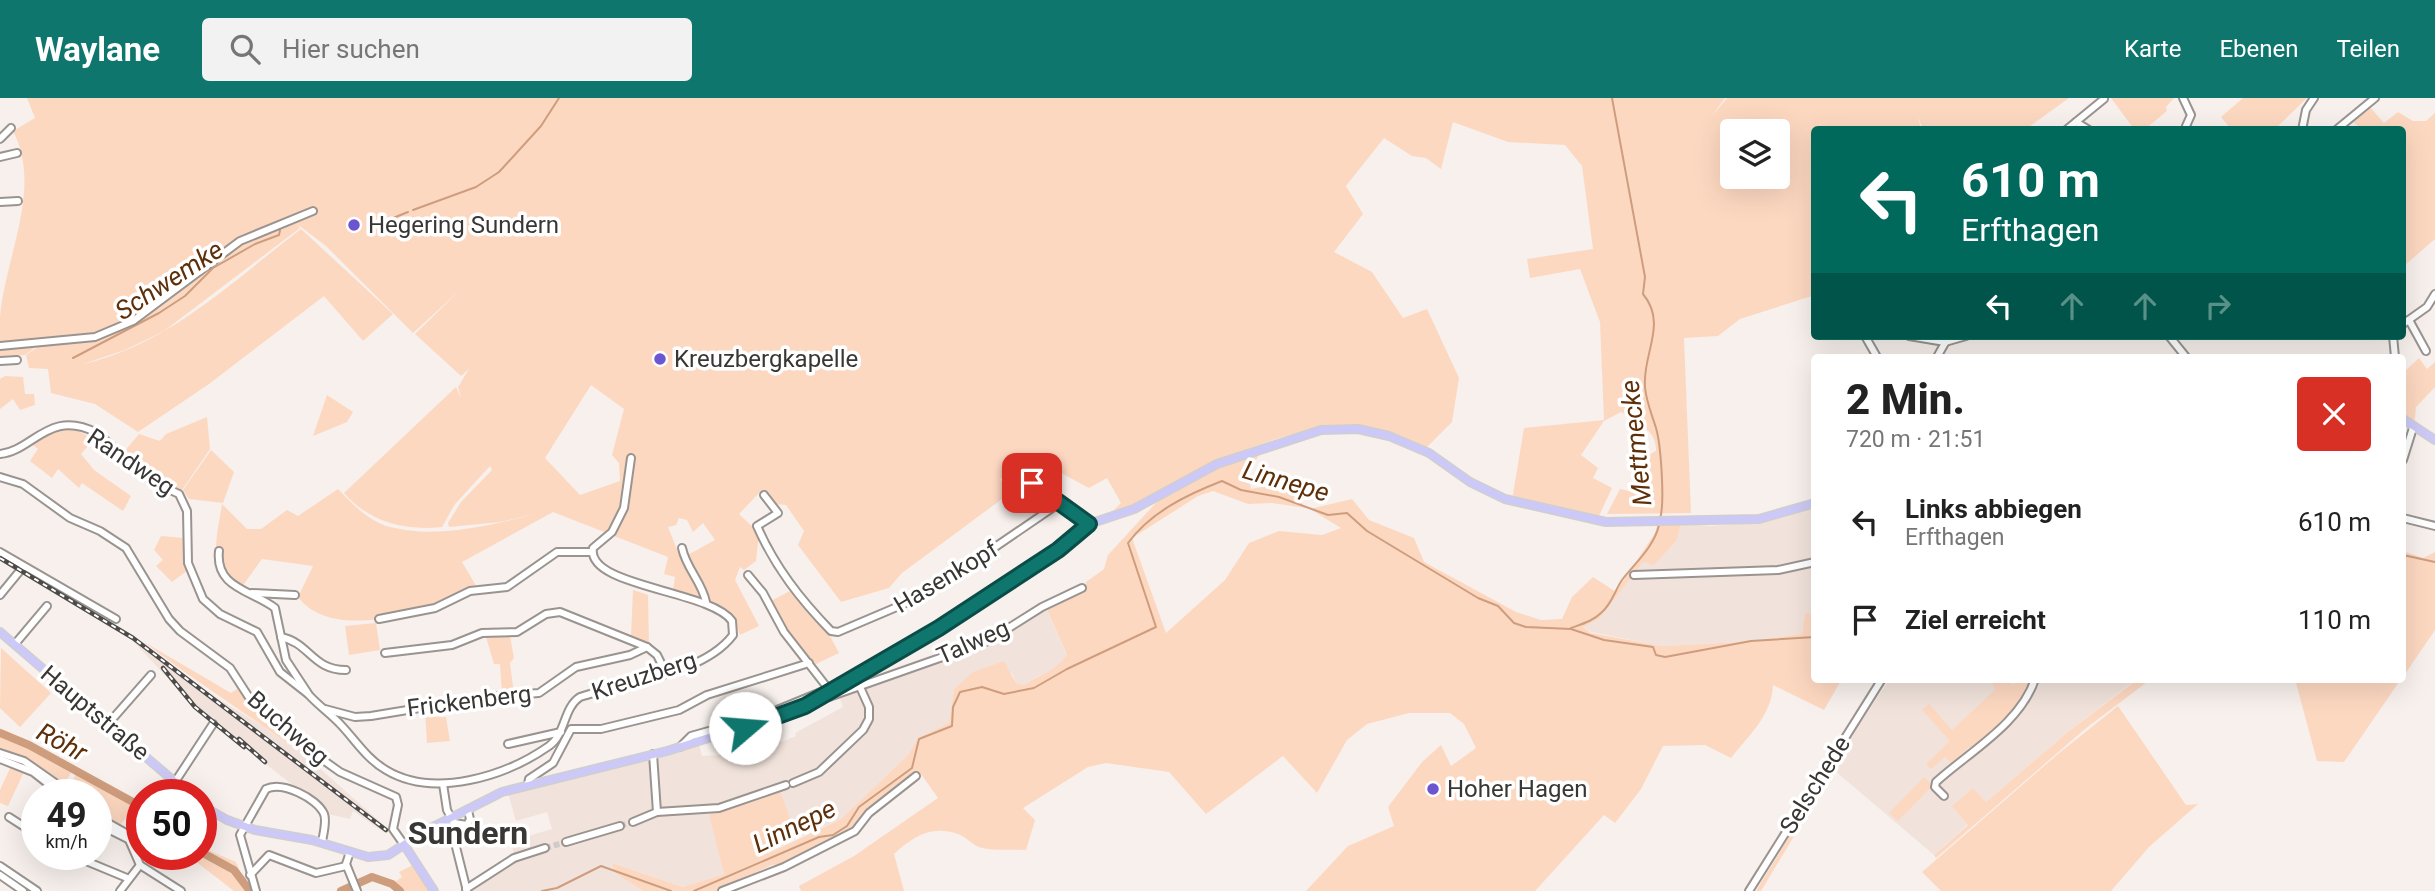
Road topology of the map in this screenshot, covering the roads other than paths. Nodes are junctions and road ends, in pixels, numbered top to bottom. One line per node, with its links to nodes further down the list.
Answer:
1 (2183, 98): 8 (street)
2 (2314, 98): 9 (street)
3 (2375, 98): 10 (street)
4 (2104, 99): 5 (street)
5 (2076, 122): 6 (street); 7 (street)
6 (2071, 126)
7 (2082, 126)
8 (2188, 126)
9 (2303, 126)
10 (2341, 126)
11 (11, 128): 12 (street)
12 (0, 139)
13 (17, 153): 14 (street)
14 (0, 157)
15 (18, 201): 16 (street)
16 (0, 202)
17 (313, 211): 21 (street)
18 (2435, 294): 19 (street)
19 (2406, 322): 22 (street)
20 (2172, 340): 23 (street)
21 (0, 346)
22 (2426, 351)
23 (2184, 354)
24 (18, 359): 25 (street)
25 (0, 361)
26 (2406, 422): 27 (main road)
27 (2413, 428): 28 (main road); 29 (street)
28 (2435, 440)
29 (2406, 450)
30 (0, 454): 69 (street, Randweg)
31 (631, 458): 43 (street)
32 (1024, 473): 35 (street)
33 (0, 477): 96 (street, Buchweg)
34 (764, 495): 35 (street, Hasenkopf)
35 (1061, 502): 38 (street)
36 (1811, 504): 38 (main road)
37 (2406, 519): 39 (street)
38 (1089, 524): 68 (main road)
39 (2435, 526)
40 (682, 548): 52 (street)
41 (219, 551): 49 (street)
42 (0, 552): 45 (street)
43 (592, 552): 52 (street, Kreuzberg); 55 (street)
44 (1811, 563): 47 (street)
45 (23, 567): 50 (street); 54 (street)
46 (748, 575): 61 (street)
47 (1634, 575)
48 (1082, 588): 67 (street, Talweg)
49 (250, 593): 51 (street); 57 (street)
50 (0, 595)
51 (295, 595)
52 (706, 602): 63 (street, Kreuzberg)
53 (47, 606): 58 (street)
54 (116, 619)
55 (379, 619)
56 (0, 632): 58 (main road, Hauptstraße)
57 (281, 638): 62 (street); 69 (street)
58 (15, 644): 71 (main road, Hauptstraße)
59 (647, 647): 60 (street); 63 (street); 70 (street, Frickenberg)
60 (385, 653)
61 (809, 663): 68 (street); 84 (street)
62 (346, 670)
63 (666, 673): 73 (street, Kreuzberg)
64 (151, 675): 71 (street)
65 (1879, 683): 116 (street, Selschede)
66 (2033, 683): 85 (street)
67 (860, 687): 68 (street, Talweg); 86 (street)
68 (827, 693): 76 (main road)
69 (309, 695): 70 (street)
70 (323, 709): 83 (street)
71 (108, 724): 81 (main road, Hauptstraße)
72 (212, 724): 82 (street)
73 (561, 732): 74 (street); 83 (street, Kreuzberg)
74 (508, 744)
75 (0, 753): 80 (street)
76 (653, 754): 84 (main road); 86 (street)
77 (0, 759): 79 (street)
78 (916, 776): 115 (street)
79 (42, 779)
80 (50, 779)
81 (172, 779)
82 (177, 779)
83 (443, 784): 90 (street)
84 (528, 784): 90 (main road)
85 (1944, 796)
86 (657, 812): 89 (street)
87 (217, 813): 92 (main road)
88 (9, 817): 91 (street)
89 (633, 822)
90 (454, 823): 96 (main road); 108 (street)
91 (21, 825)
92 (243, 826): 94 (main road); 94 (street); 105 (street)
93 (620, 826): 95 (street)
94 (322, 842): 98 (main road)
95 (566, 842)
96 (405, 846): 98 (main road); 114 (main road)
97 (545, 848): 108 (street)
98 (350, 852): 100 (street)
99 (0, 866): 110 (street)
100 (346, 866): 105 (street); 113 (street)
101 (108, 870): 106 (street)
102 (135, 870): 106 (street)
103 (148, 870): 111 (street)
104 (0, 875): 109 (street)
105 (251, 876): 112 (street)
106 (127, 878): 107 (street)
107 (123, 889)
108 (467, 890)
109 (23, 891)
110 (37, 891)
111 (181, 891)
112 (256, 891)
113 (357, 891)
114 (435, 891)
115 (722, 891)
116 (1749, 891)

